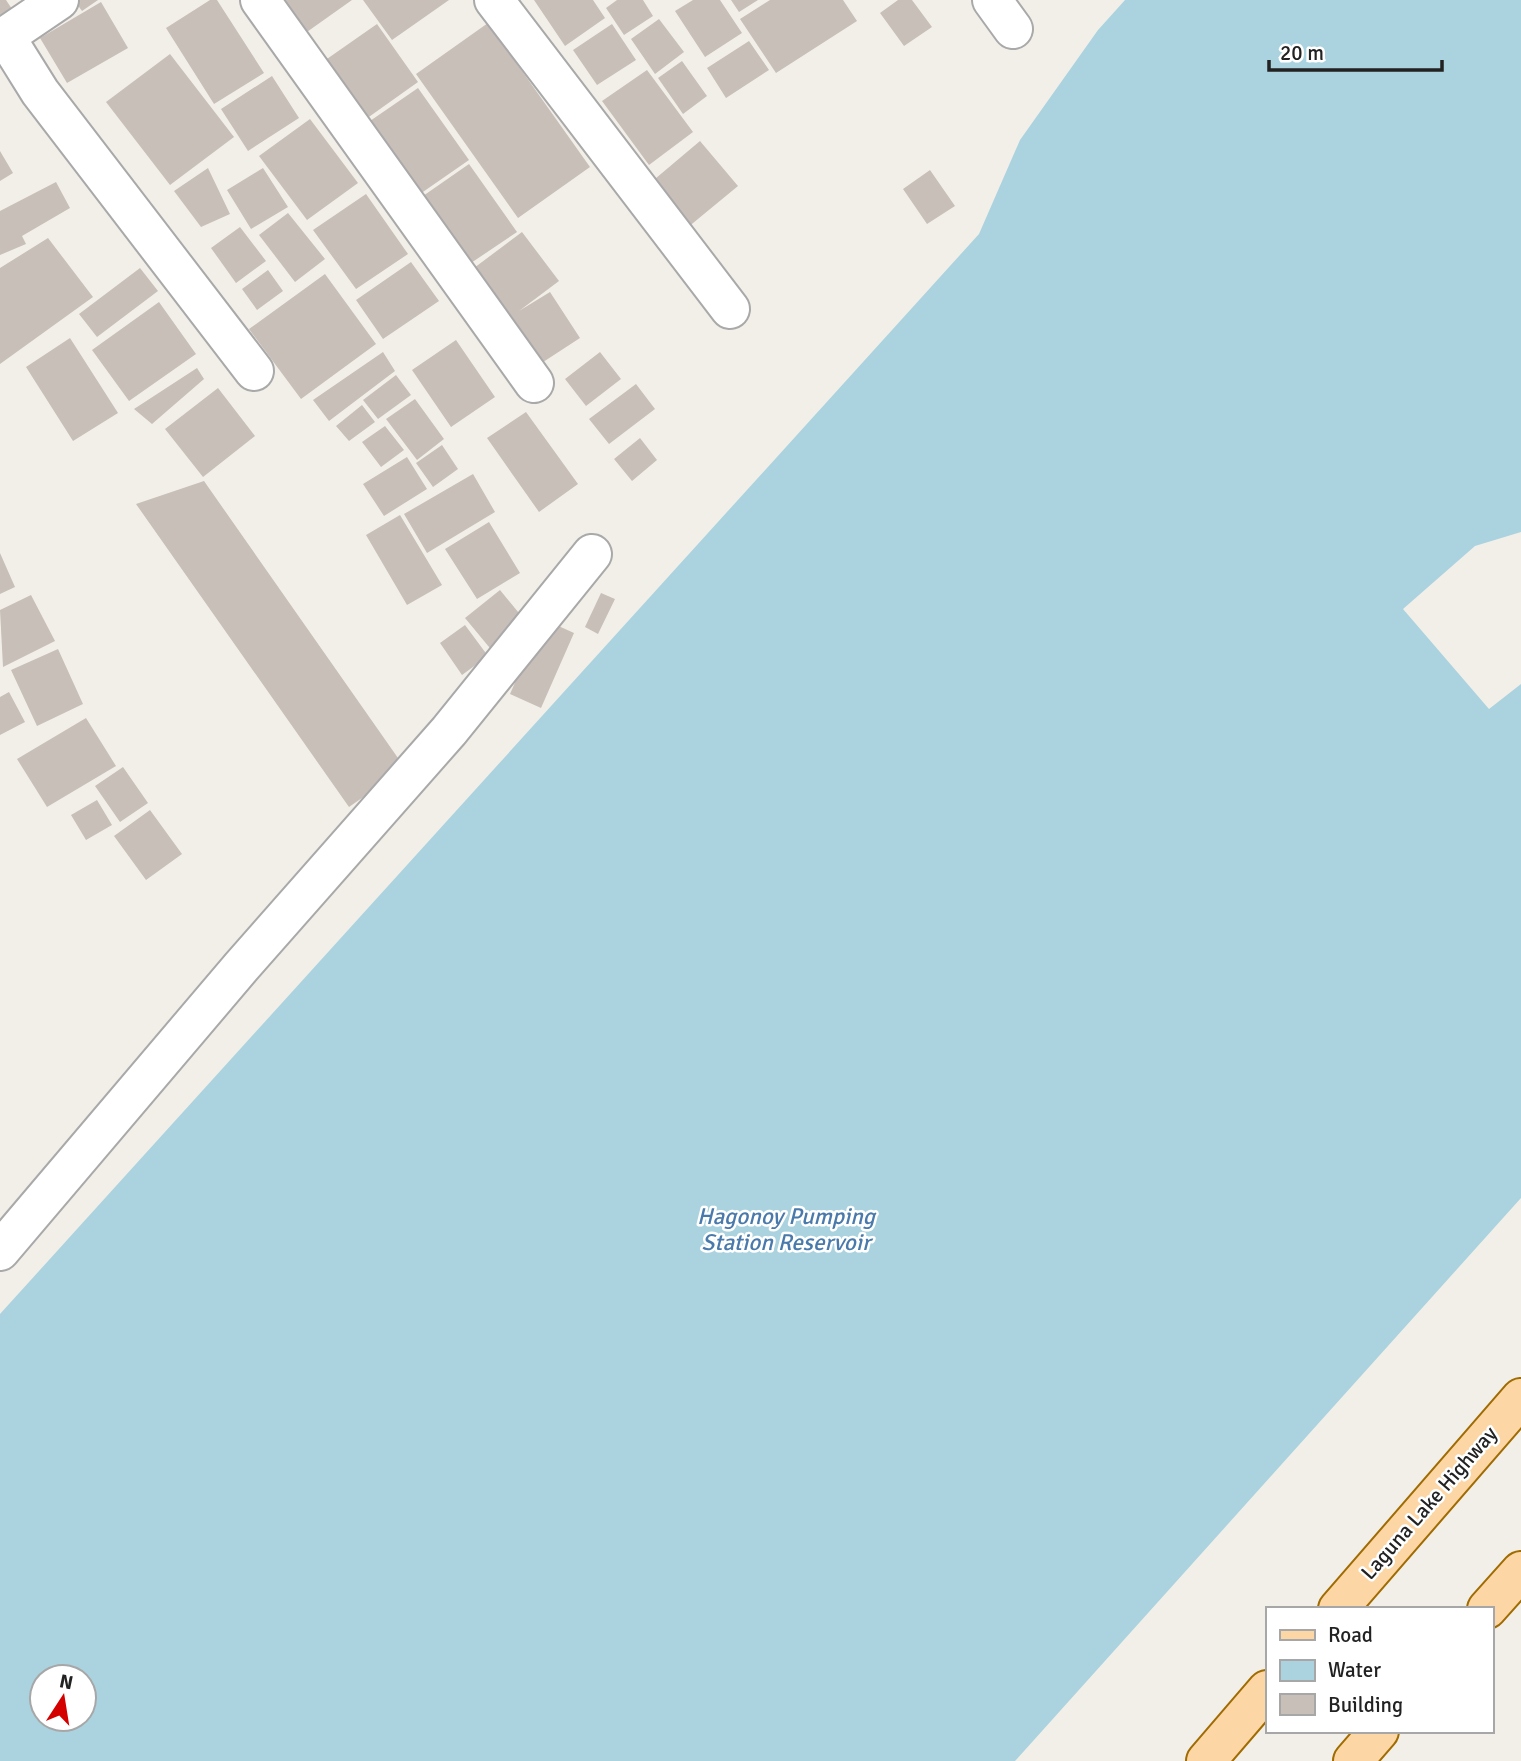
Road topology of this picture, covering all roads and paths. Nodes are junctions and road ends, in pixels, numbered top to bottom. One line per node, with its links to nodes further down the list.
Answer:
1 (59, 0): 4 (street)
2 (260, 0): 7 (street)
3 (494, 0): 5 (street)
4 (3, 38): 6 (street)
5 (730, 309)
6 (254, 371)
7 (534, 383)
8 (592, 554): 9 (street)
9 (0, 1251)
10 (1521, 1398): 12 (main road, Laguna Lake Highway)
11 (1521, 1571): 13 (main road)
12 (1340, 1607)
13 (1490, 1607)
14 (1266, 1691): 16 (main road)
15 (1377, 1733): 17 (main road)
16 (1206, 1761)
17 (1353, 1761)

